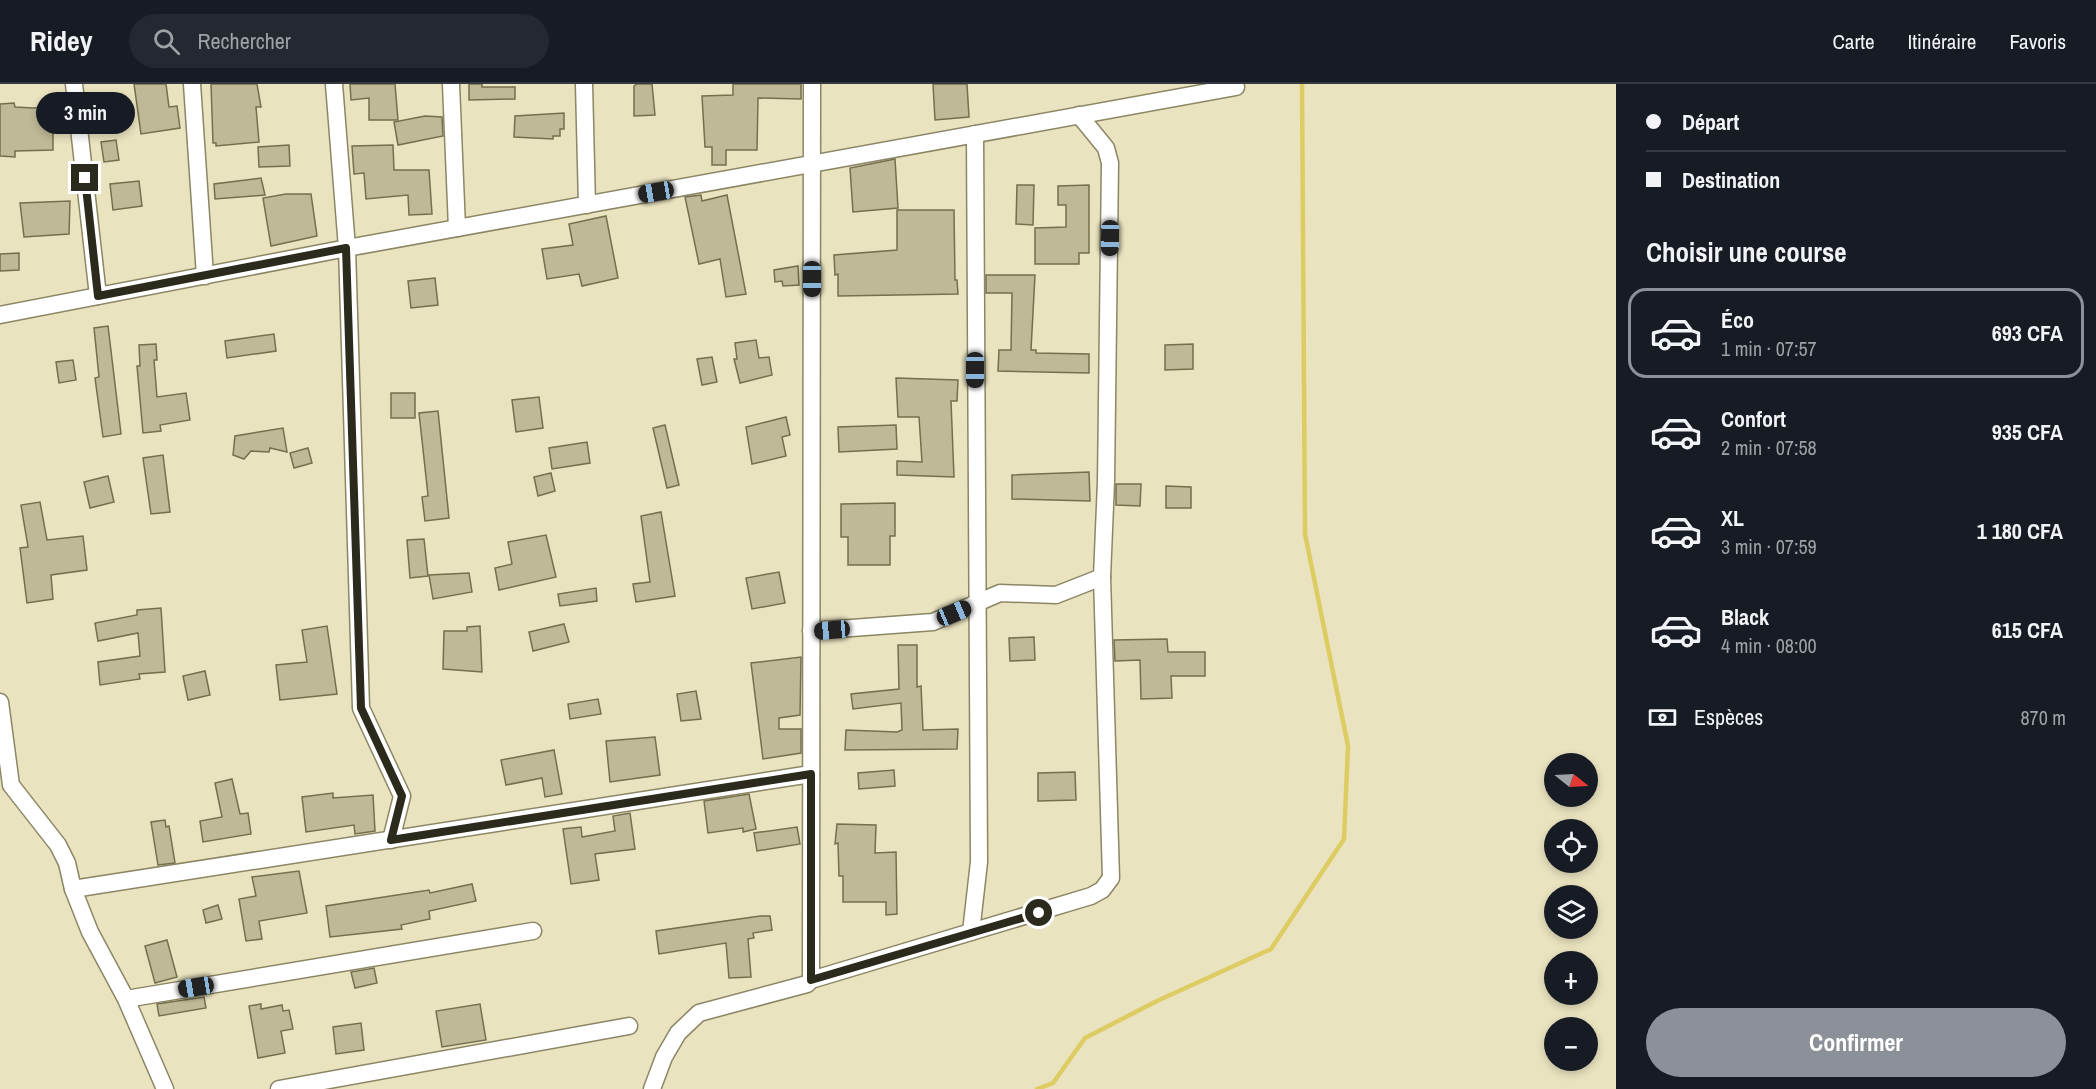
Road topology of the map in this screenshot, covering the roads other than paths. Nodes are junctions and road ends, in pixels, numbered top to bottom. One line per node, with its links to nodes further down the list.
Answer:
1 (74, 84): 15 (street)
2 (192, 84): 14 (street)
3 (334, 84): 13 (street)
4 (451, 84): 12 (street)
5 (584, 84): 11 (street)
6 (812, 84): 10 (street)
7 (1236, 87): 8 (street)
8 (1079, 115): 9 (street); 17 (street)
9 (975, 134): 10 (street); 18 (street)
10 (813, 164): 11 (street); 19 (street)
11 (587, 205): 12 (street)
12 (457, 228): 13 (street)
13 (346, 248): 14 (street); 23 (street)
14 (205, 276): 15 (street)
15 (98, 296): 16 (street)
16 (0, 315)
17 (1102, 577): 18 (street); 26 (street)
18 (976, 604): 19 (street); 26 (street)
19 (812, 632): 21 (street)
20 (0, 702): 22 (street)
21 (811, 774): 23 (street); 27 (street)
22 (5, 787): 24 (street)
23 (391, 840): 24 (street)
24 (73, 888): 28 (street)
25 (533, 931): 28 (street)
26 (971, 932): 27 (street)
27 (811, 980): 32 (street)
28 (126, 999): 30 (street)
29 (629, 1026): 31 (street)
30 (165, 1089)
31 (279, 1089)
32 (652, 1089)

